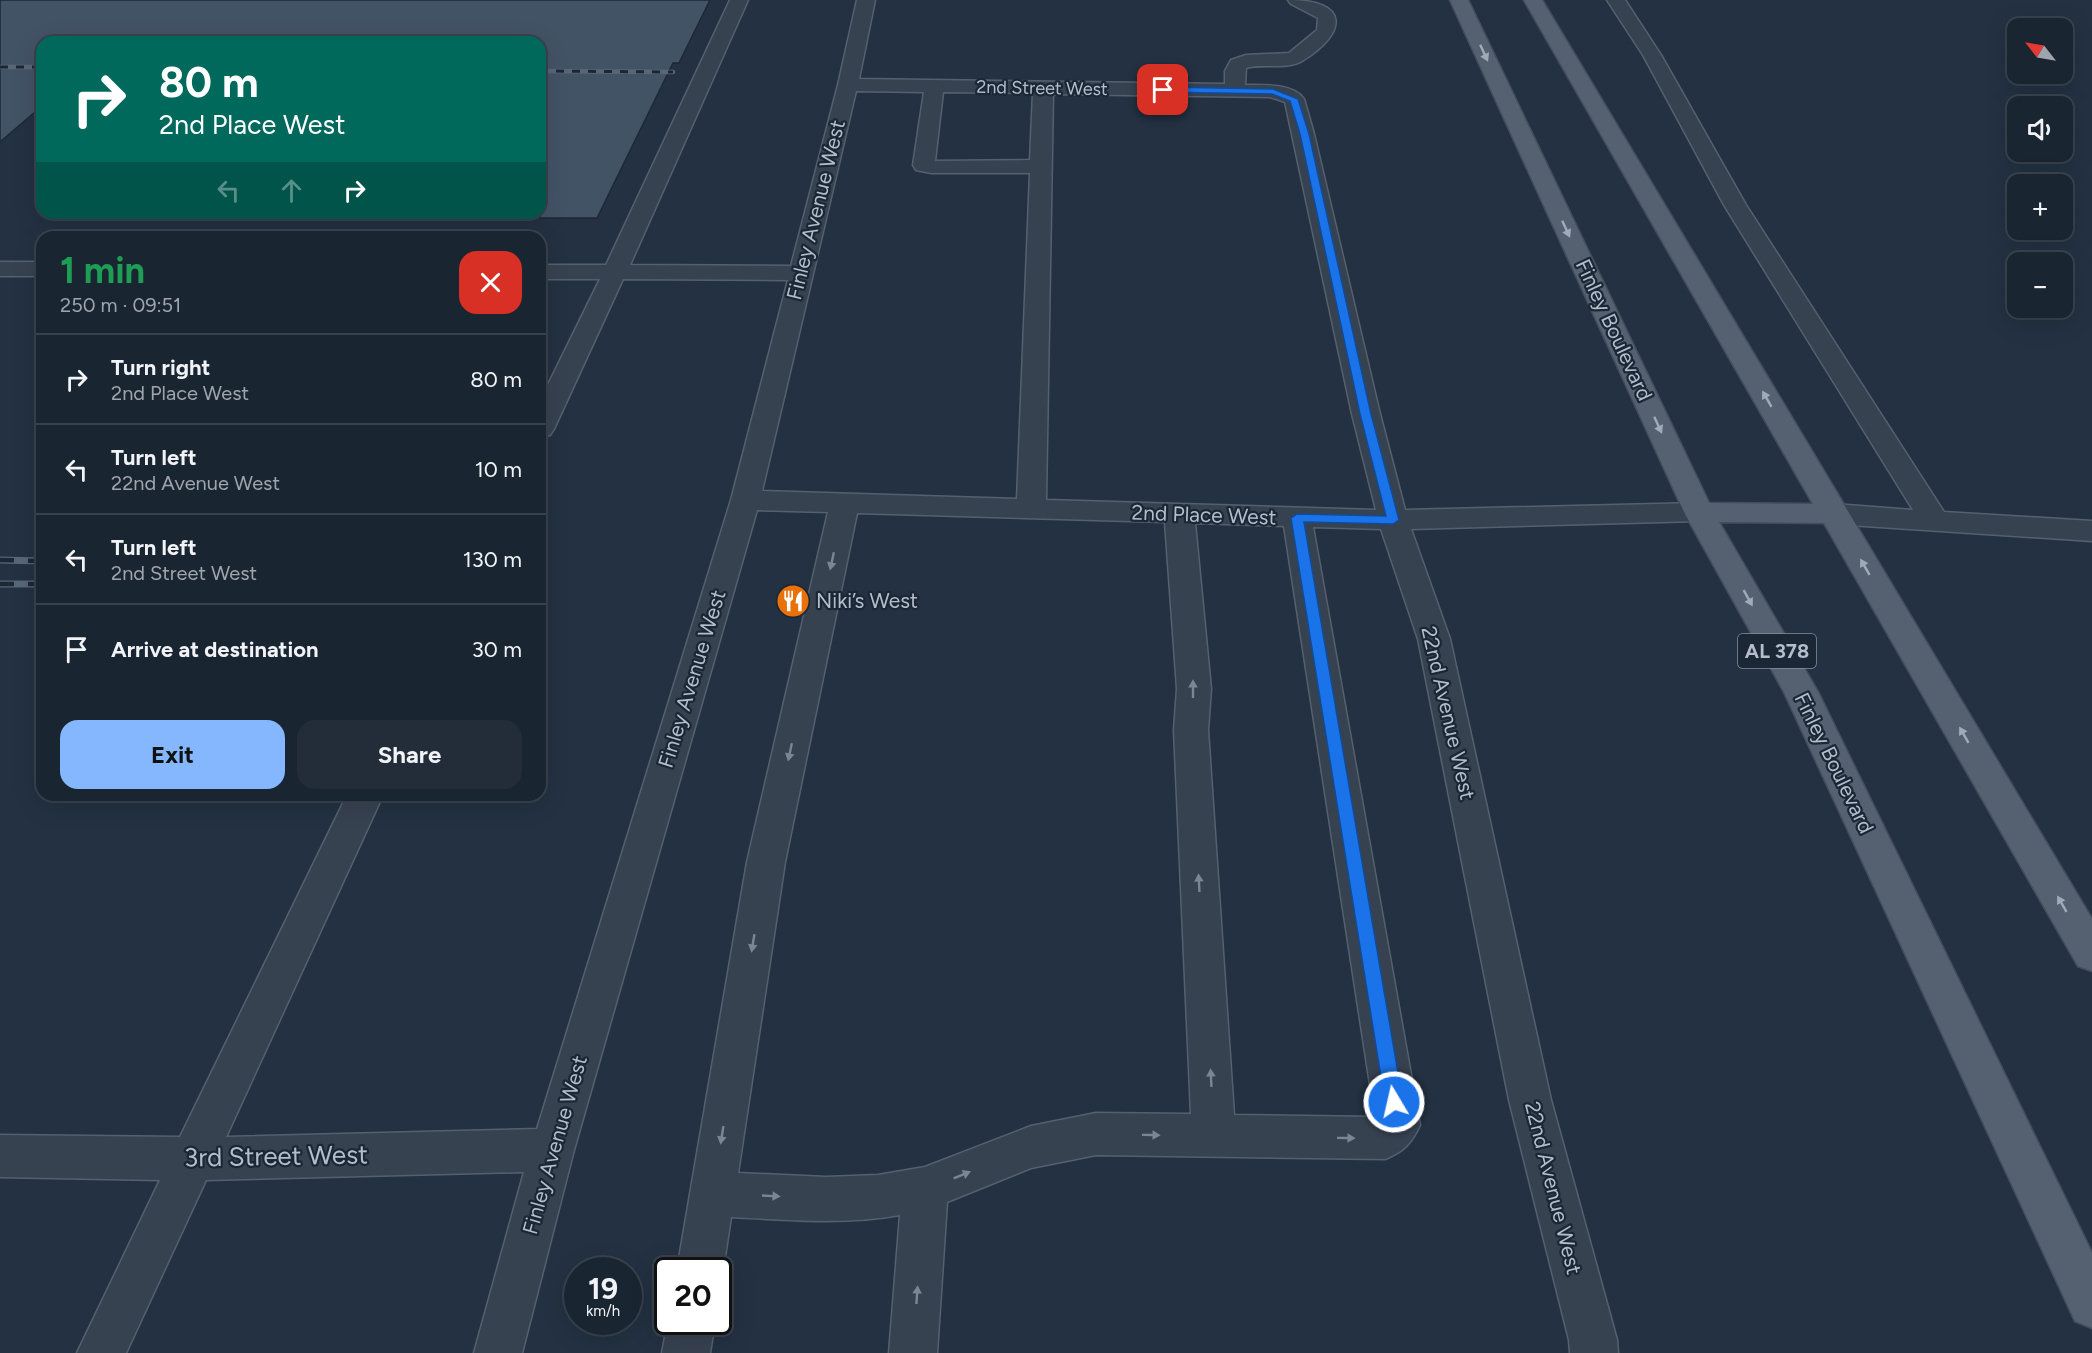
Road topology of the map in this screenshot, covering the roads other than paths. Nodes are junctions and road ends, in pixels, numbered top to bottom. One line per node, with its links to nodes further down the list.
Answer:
1 (739, 0): 16 (street)
2 (866, 0): 7 (street, Finley Avenue West)
3 (1297, 0): 10 (street)
4 (1459, 0): 22 (main road, Finley Boulevard / AL 378, one-way to 22)
5 (1533, 0): 24 (main road, one-way to 5)
6 (1616, 0): 27 (street)
7 (848, 86): 8 (street, 2nd Street West); 17 (street, Finley Avenue West)
8 (934, 87): 9 (street, 2nd Street West); 12 (street)
9 (1043, 88): 10 (street, 2nd Street West); 12 (street)
10 (1235, 91): 11 (street, 2nd Street West)
11 (1273, 91): 26 (street, 22nd Avenue West)
12 (1041, 166): 21 (street)
13 (0, 269): 14 (street)
14 (36, 269)
15 (546, 272): 16 (street)
16 (615, 272): 17 (street); 18 (street)
17 (800, 273): 19 (street, Finley Avenue West)
18 (546, 416)
19 (745, 500): 20 (street, 2nd Place West); 32 (street, Finley Avenue West)
20 (844, 504): 21 (street, 2nd Place West); 36 (street, one-way to 36)
21 (1031, 510): 23 (street, 2nd Place West)
22 (1699, 512): 24 (main road); 26 (street, 2nd Place West); 38 (main road, Finley Boulevard / AL 378, one-way to 38)
23 (1179, 514): 25 (street, 2nd Place West); 31 (street, one-way to 23)
24 (1834, 514): 27 (street); 30 (main road, one-way to 24)
25 (1297, 518): 26 (street, 2nd Place West); 31 (street, one-way to 25)
26 (1393, 520): 44 (street, 22nd Avenue West)
27 (1935, 521): 28 (street)
28 (2092, 531)
29 (362, 801): 34 (street)
30 (2092, 954)
31 (1214, 1136): 35 (street, one-way to 31)
32 (552, 1150): 34 (street, 3rd Street West); 41 (street, Finley Avenue West)
33 (0, 1155): 34 (street, 3rd Street West)
34 (191, 1159): 40 (street)
35 (926, 1189): 36 (street, one-way to 35); 43 (street, one-way to 35)
36 (712, 1194): 37 (street)
37 (702, 1257)
38 (2092, 1304)
39 (689, 1335): 42 (street)
40 (100, 1353)
41 (498, 1353)
42 (686, 1353)
43 (913, 1353)
44 (1594, 1353)

